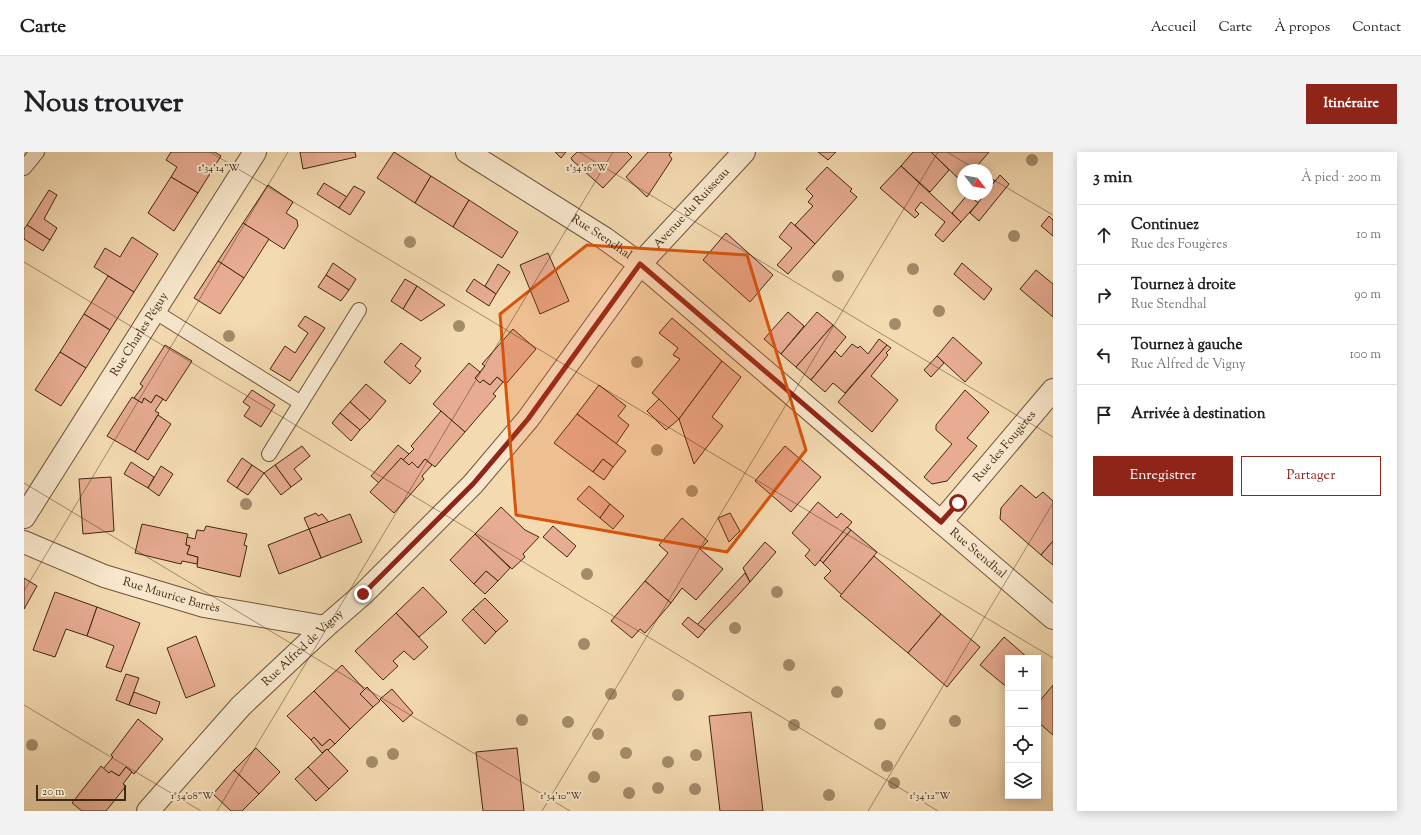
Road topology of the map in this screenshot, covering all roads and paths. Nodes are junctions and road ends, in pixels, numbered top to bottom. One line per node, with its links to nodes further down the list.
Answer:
1 (37, 152): 5 (lane)
2 (255, 152): 8 (street, Rue Charles Péguy)
3 (467, 152): 6 (street, Rue Stendhal)
4 (744, 152): 6 (street, Avenue du Ruisseau)
5 (24, 168)
6 (640, 264): 13 (street, Rue Stendhal); 16 (street, Rue Alfred de Vigny)
7 (359, 310): 10 (lane)
8 (154, 311): 10 (lane); 12 (street, Rue Charles Péguy)
9 (1053, 390): 13 (street, Rue des Fougères)
10 (301, 403): 11 (lane)
11 (269, 454)
12 (24, 518)
13 (941, 522): 15 (street, Rue Stendhal)
14 (24, 542): 16 (street, Rue Maurice Barrès)
15 (1053, 618)
16 (325, 627): 17 (street, Rue Alfred de Vigny)
17 (148, 811)

